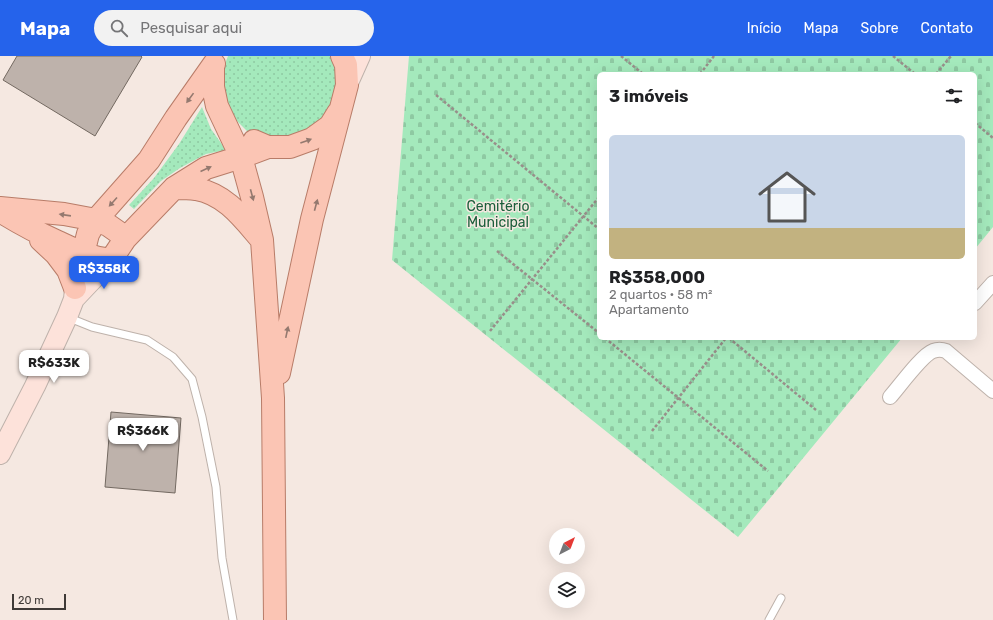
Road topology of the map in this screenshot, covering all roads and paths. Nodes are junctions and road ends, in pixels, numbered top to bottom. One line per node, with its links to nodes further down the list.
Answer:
1 (342, 56): 12 (main road)
2 (360, 56): 12 (main road)
3 (621, 56): 8 (path)
4 (714, 56): 9 (path)
5 (893, 56): 10 (path)
6 (951, 56): 11 (path)
7 (216, 61): 14 (main road); 24 (main road, one-way to 24)
8 (641, 72)
9 (702, 72)
10 (913, 72)
11 (938, 72)
12 (347, 85): 15 (main road)
13 (436, 95): 23 (path)
14 (217, 106): 18 (main road); 19 (main road)
15 (342, 107): 18 (main road, one-way to 15); 46 (main road, one-way to 15)
16 (977, 125): 17 (path)
17 (993, 138)
18 (268, 147): 19 (main road)
19 (241, 157): 20 (main road, one-way to 19); 28 (main road, one-way to 28)
20 (174, 188): 27 (main road); 28 (main road)
21 (597, 199): 23 (path)
22 (0, 210): 24 (main road, one-way to 22); 25 (main road)
23 (583, 216): 26 (path); 32 (path)
24 (96, 220): 27 (main road); 30 (main road)
25 (26, 227): 30 (main road); 34 (main road)
26 (597, 227)
27 (125, 239): 31 (main road)
28 (262, 240): 46 (main road)
29 (498, 251): 32 (path)
30 (83, 254): 31 (main road); 34 (main road)
31 (111, 260): 34 (main road)
32 (532, 278): 37 (path); 38 (path)
33 (993, 283): 35 (street)
34 (75, 293): 36 (main road)
35 (977, 301)
36 (67, 317): 50 (main road); 53 (lane)
37 (490, 331)
38 (597, 331)
39 (607, 340): 47 (path)
40 (726, 340): 47 (path)
41 (730, 340): 48 (path)
42 (940, 340): 43 (street)
43 (929, 354): 44 (street); 45 (street)
44 (993, 391)
45 (890, 397)
46 (273, 398): 54 (main road)
47 (678, 398): 49 (path); 51 (path)
48 (816, 410)
49 (652, 431)
50 (0, 454)
51 (768, 471)
52 (782, 598): 55 (lane)
53 (233, 620)
54 (275, 620)
55 (768, 620)

